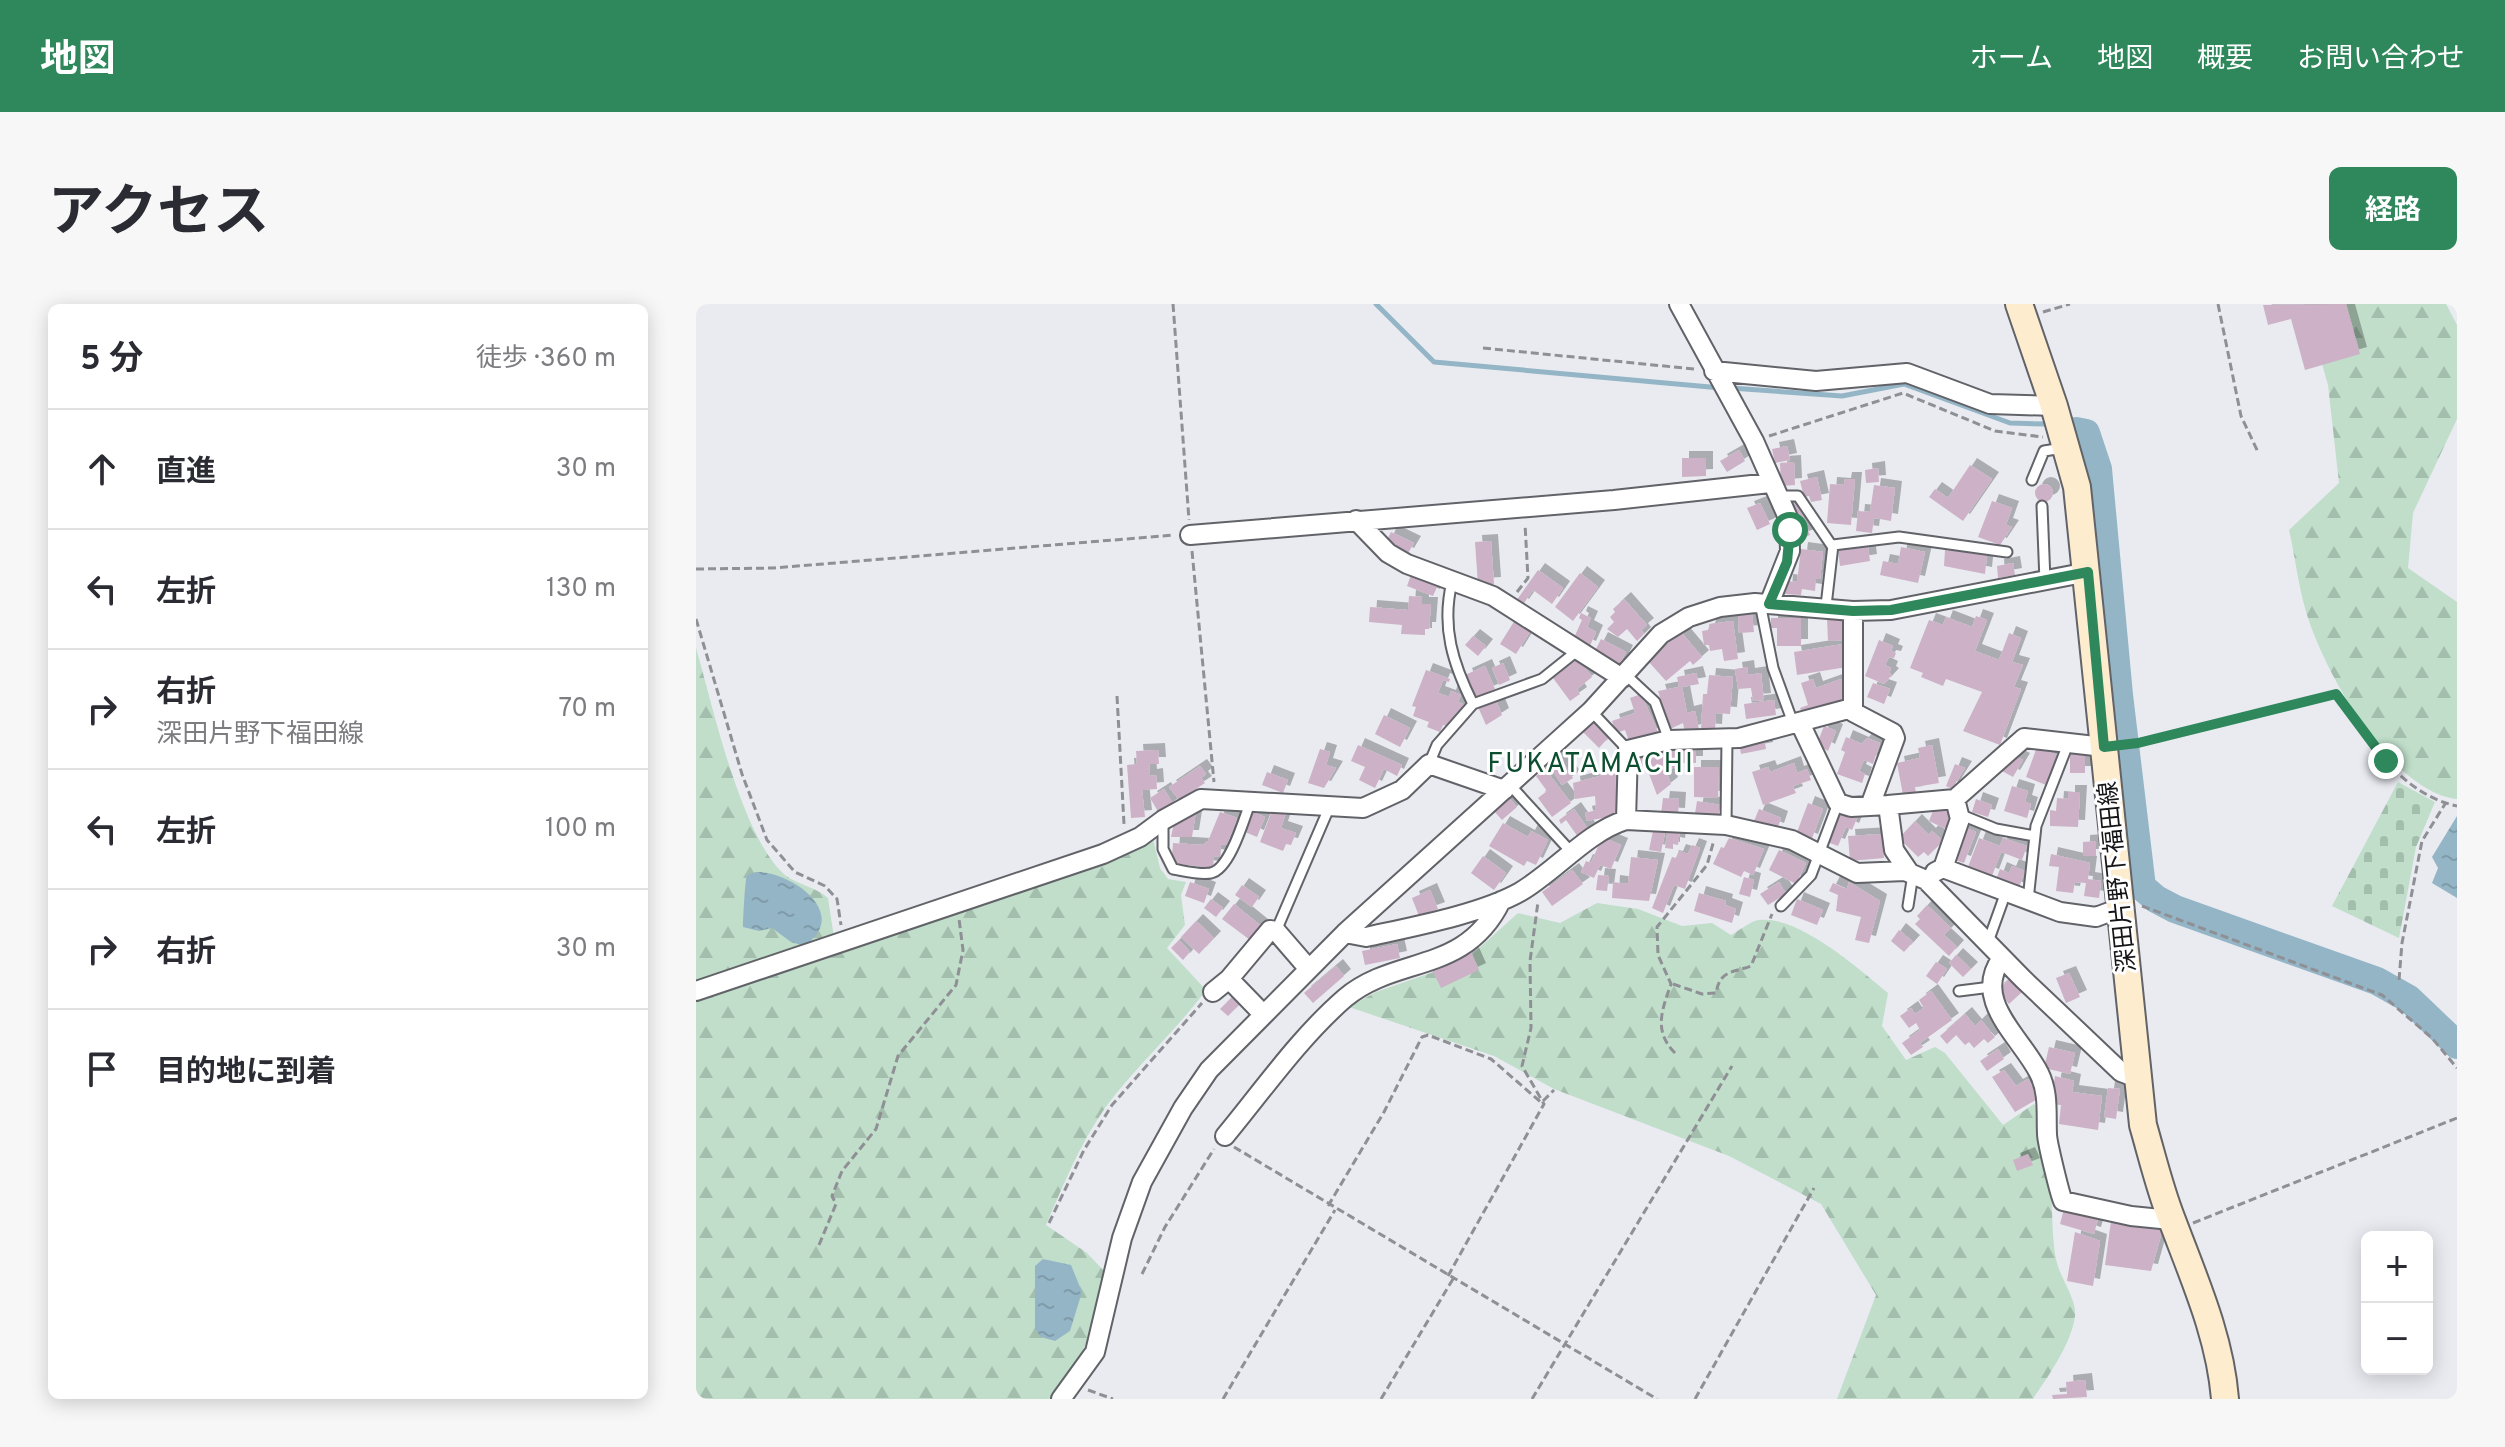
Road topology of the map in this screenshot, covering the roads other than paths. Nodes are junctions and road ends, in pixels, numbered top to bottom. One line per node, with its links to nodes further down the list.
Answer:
1 (1679, 304): 3 (street)
2 (2022, 310): 4 (main road, 深田片野下福田線)
3 (1714, 371): 4 (street); 7 (street)
4 (2054, 406): 5 (main road, 深田片野下福田線)
5 (2066, 443): 6 (lane); 13 (main road, 深田片野下福田線)
6 (2032, 480)
7 (1774, 490): 9 (street); 11 (lane); 16 (street)
8 (2042, 506): 14 (lane)
9 (1356, 520): 10 (street); 15 (street)
10 (1190, 535)
11 (1832, 546): 12 (lane); 17 (lane)
12 (2007, 552)
13 (2088, 572): 14 (street); 28 (main road, 深田片野下福田線)
14 (2045, 581): 18 (street)
15 (1452, 582): 19 (street); 21 (lane)
16 (1764, 603): 17 (street); 20 (street); 24 (lane)
17 (1826, 606): 18 (street)
18 (1853, 611): 22 (street)
19 (1577, 651): 20 (street); 21 (lane)
20 (1624, 677): 23 (street); 26 (lane)
21 (1473, 704): 30 (lane)
22 (1852, 708): 24 (street); 34 (street)
23 (1591, 711): 29 (lane); 31 (street)
24 (1797, 723): 25 (street); 33 (street)
25 (1727, 738): 26 (street); 39 (lane)
26 (1669, 740): 29 (street)
27 (2068, 744): 28 (street); 35 (street); 40 (lane)
28 (2104, 747): 48 (main road, 深田片野下福田線)
29 (1628, 750): 38 (street)
30 (1429, 764): 31 (street); 36 (street)
31 (1507, 788): 42 (lane); 52 (street)
32 (1250, 803): 36 (street); 37 (street); 37 (lane)
33 (1838, 803): 34 (street); 41 (lane)
34 (1879, 806): 35 (street); 44 (street)
35 (1957, 806): 40 (lane); 43 (street)
36 (1329, 808): 51 (lane)
37 (1163, 820): 58 (street)
38 (1626, 820): 39 (street); 42 (street)
39 (1723, 825): 41 (street)
40 (2035, 836): 46 (lane)
41 (1819, 854): 44 (street); 49 (lane)
42 (1574, 855): 47 (street)
43 (1943, 868): 44 (street); 45 (street)
44 (1914, 874): 50 (lane); 53 (street)
45 (2006, 892): 46 (street); 53 (lane)
46 (2028, 900): 48 (street)
47 (1501, 901): 52 (street); 63 (street)
48 (2120, 904): 62 (main road, 深田片野下福田線)
49 (1781, 906)
50 (1908, 906)
51 (1276, 931): 55 (street); 56 (street)
52 (1345, 933): 55 (street)
53 (1988, 943): 54 (street)
54 (2002, 958): 57 (street); 62 (street)
55 (1308, 968): 61 (street)
56 (1229, 979): 60 (street); 61 (street)
57 (1991, 987): 59 (lane); 64 (street)
58 (696, 991)
59 (1959, 991)
60 (1213, 992)
61 (1262, 1013): 65 (street)
62 (2137, 1078): 64 (main road, 深田片野下福田線)
63 (1225, 1136)
64 (2174, 1225): 66 (main road, 深田片野下福田線)
65 (1061, 1399)
66 (2225, 1399)

